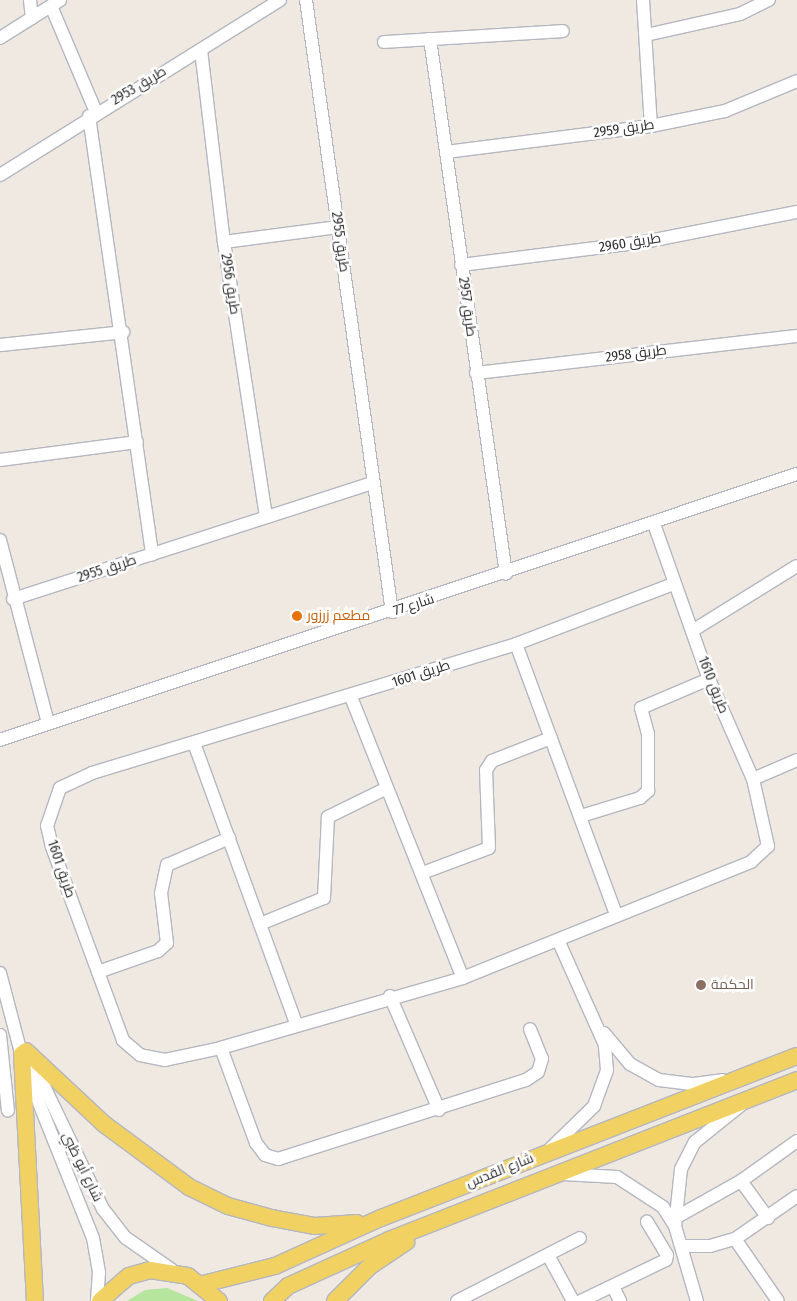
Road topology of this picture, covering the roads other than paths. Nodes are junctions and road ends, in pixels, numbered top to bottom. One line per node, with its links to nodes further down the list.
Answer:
1 (30, 0): 7 (street)
2 (280, 0): 13 (street, طريق 2953)
3 (306, 0): 20 (street, طريق 2955)
4 (643, 0): 9 (street)
5 (762, 1): 9 (street)
6 (55, 3): 7 (street); 15 (street)
7 (32, 18): 10 (street)
8 (563, 31): 11 (street)
9 (646, 35): 16 (street)
10 (0, 38)
11 (430, 39): 12 (street); 17 (street, طريق 2957)
12 (384, 42)
13 (201, 50): 15 (street, طريق 2953); 21 (street, طريق 2956)
14 (797, 81): 16 (street, طريق 2959)
15 (92, 114): 18 (street, طريق 2953); 23 (street)
16 (651, 126): 17 (street, طريق 2959)
17 (446, 152): 22 (street, طريق 2957)
18 (0, 175)
19 (797, 212): 22 (street, طريق 2960)
20 (338, 227): 21 (street); 30 (street, طريق 2955)
21 (224, 242): 31 (street, طريق 2956)
22 (461, 265): 26 (street, طريق 2957)
23 (123, 332): 25 (street); 27 (street)
24 (797, 336): 26 (street, طريق 2958)
25 (0, 345)
26 (476, 373): 36 (street, طريق 2957)
27 (137, 442): 28 (street); 34 (street)
28 (0, 460)
29 (797, 474): 32 (street, شارع 77)
30 (373, 483): 31 (street, طريق 2955); 39 (street, طريق 2955)
31 (266, 516): 34 (street, طريق 2955)
32 (654, 524): 36 (street, شارع 77); 37 (street, طريق 1610)
33 (0, 540): 38 (street)
34 (152, 554): 38 (street, طريق 2955)
35 (797, 566): 40 (street)
36 (506, 574): 39 (street, شارع 77)
37 (673, 584): 40 (street, طريق 1610); 41 (street, طريق 1601)
38 (13, 599): 44 (street)
39 (392, 612): 44 (street, شارع 77)
40 (692, 631): 42 (street, طريق 1610)
41 (516, 644): 43 (street, طريق 1601); 45 (street)
42 (709, 679): 49 (street, طريق 1610); 51 (street)
43 (351, 697): 47 (street, طريق 1601); 50 (street)
44 (48, 723): 46 (street, شارع 77)
45 (551, 738): 51 (street); 54 (street)
46 (0, 740)
47 (194, 743): 52 (street); 58 (street, طريق 1601)
48 (797, 760): 49 (street)
49 (753, 779): 53 (street, طريق 1610)
50 (385, 789): 54 (street); 56 (street)
51 (580, 816): 55 (street)
52 (229, 838): 56 (street); 58 (street)
53 (768, 846): 55 (street, طريق 1601)
54 (424, 872): 60 (street)
55 (616, 915): 57 (street, طريق 1601)
56 (260, 924): 63 (street)
57 (559, 942): 60 (street, طريق 1601); 62 (street)
58 (98, 972): 66 (street, طريق 1601)
59 (0, 973): 67 (street, شارع أبو ظبي)
60 (463, 978): 61 (street, طريق 1601)
61 (390, 996): 63 (street, طريق 1601); 72 (street)
62 (593, 1016): 69 (street); 75 (street)
63 (296, 1024): 66 (street, طريق 1601)
64 (530, 1029): 72 (street)
65 (0, 1035): 73 (street)
66 (221, 1048): 72 (street)
67 (23, 1049): 80 (main road); 88 (street, شارع أبو ظبي); 91 (main road); 92 (street, شارع أبو ظبي)
68 (797, 1056): 69 (main road, شارع القدس)
69 (740, 1078): 75 (main road, شارع القدس)
70 (797, 1080): 71 (main road, شارع القدس)
71 (750, 1098): 76 (main road, شارع القدس); 83 (street)
72 (439, 1110)
73 (8, 1111)
74 (797, 1141): 77 (street)
75 (546, 1152): 80 (main road, شارع القدس)
76 (554, 1174): 79 (main road, شارع القدس); 83 (street)
77 (741, 1181): 81 (street); 83 (street)
78 (797, 1196): 81 (street)
79 (448, 1217): 94 (main road, شارع القدس); 95 (main road)
80 (381, 1218): 89 (main road, شارع القدس)
81 (768, 1218): 85 (street)
82 (647, 1222): 86 (street)
83 (677, 1231): 85 (street); 86 (street); 100 (street)
84 (580, 1238): 87 (street)
85 (735, 1239): 101 (street)
86 (661, 1243): 90 (street)
87 (548, 1254): 96 (street); 97 (street)
88 (172, 1270): 89 (main road); 92 (main road)
89 (203, 1284): 93 (main road)
90 (612, 1287): 98 (street); 99 (street)
91 (35, 1301)
92 (99, 1301)
93 (219, 1301)
94 (272, 1301)
95 (335, 1301)
96 (457, 1301)
97 (574, 1301)
98 (581, 1301)
99 (620, 1301)
100 (697, 1301)
101 (778, 1301)

